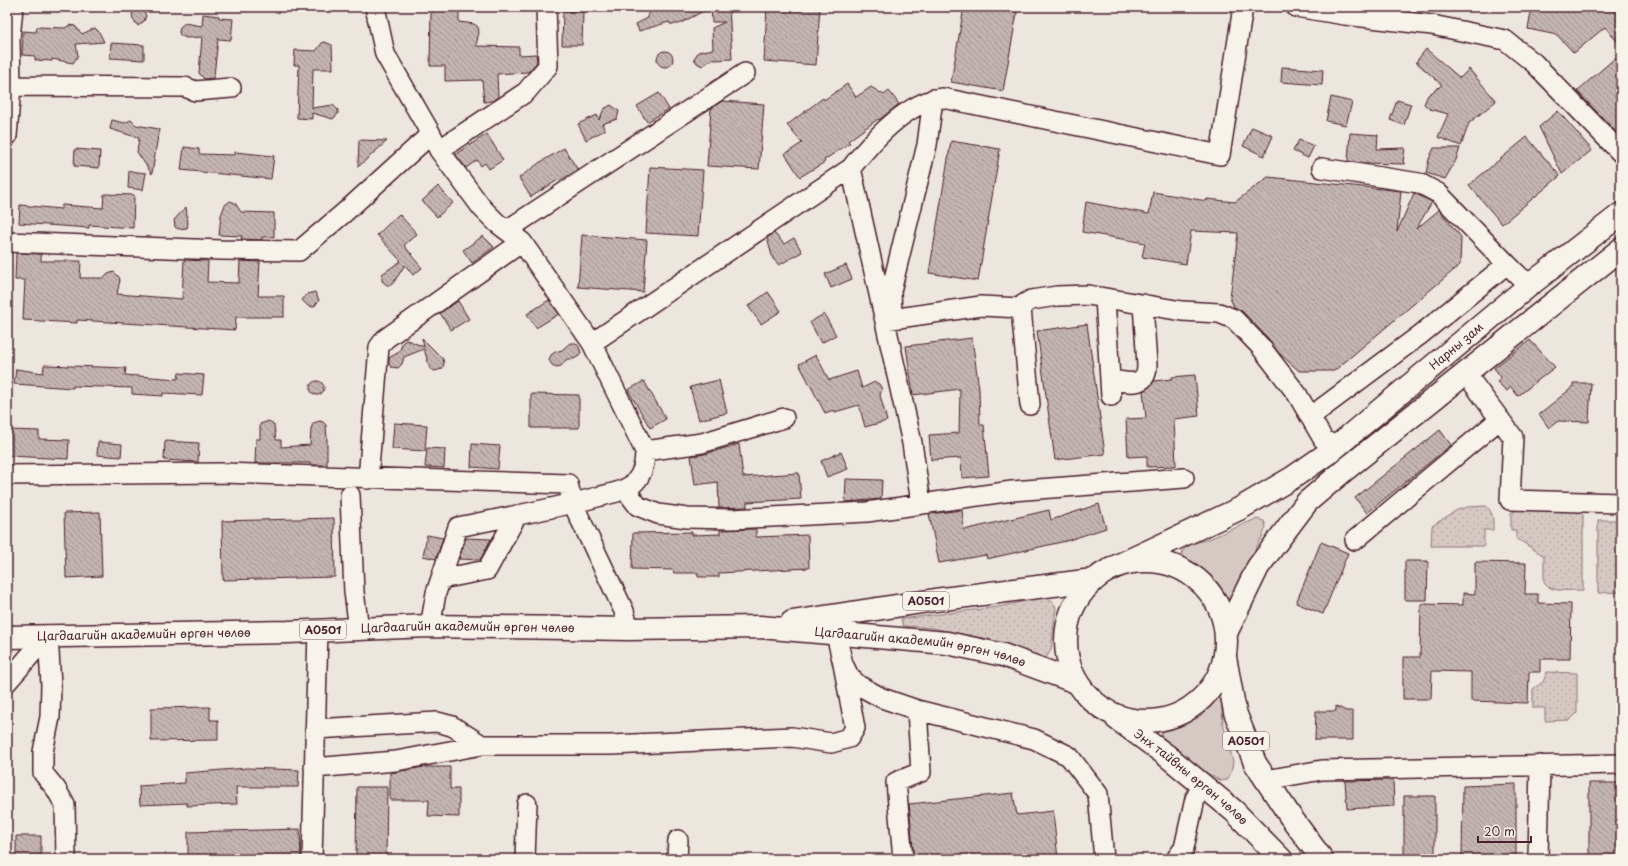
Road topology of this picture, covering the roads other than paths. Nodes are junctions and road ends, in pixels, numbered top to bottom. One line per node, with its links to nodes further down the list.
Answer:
1 (13, 7): 6 (street)
2 (375, 7): 12 (street)
3 (546, 7): 12 (street)
4 (1244, 7): 10 (street)
5 (1296, 7): 13 (street)
6 (9, 39): 8 (street)
7 (745, 73): 17 (street)
8 (11, 86): 9 (street); 11 (street)
9 (231, 88)
10 (933, 99): 14 (street); 26 (street)
11 (7, 136)
12 (435, 142): 17 (street); 18 (street)
13 (1621, 153)
14 (851, 168): 26 (street); 27 (street)
15 (1322, 168): 21 (street)
16 (1621, 214): 22 (main road, Нарны зам)
17 (508, 230): 19 (street)
18 (7, 242)
19 (522, 242): 27 (street); 37 (street)
20 (1621, 249): 28 (main road)
21 (1507, 264): 22 (street); 30 (street)
22 (1531, 284): 33 (main road, Нарны зам)
23 (1105, 298): 24 (street); 24 (street); 25 (street)
24 (1143, 304): 30 (street)
25 (1021, 308): 26 (street); 29 (street)
26 (889, 319): 40 (street)
27 (592, 343): 34 (street)
28 (1466, 374): 32 (street); 53 (main road)
29 (1030, 405)
30 (1310, 417): 33 (street)
31 (784, 418): 34 (street)
32 (1500, 419): 41 (street); 44 (street)
33 (1336, 447): 45 (main road, Нарны зам)
34 (645, 451): 38 (street)
35 (7, 475): 37 (street)
36 (1184, 478): 40 (street)
37 (368, 479): 42 (street)
38 (625, 489): 40 (street); 42 (street)
39 (350, 494): 50 (street)
40 (921, 503)
41 (1621, 503)
42 (573, 504): 43 (street); 51 (street)
43 (517, 515): 46 (street); 46 (street)
44 (1356, 540)
45 (1118, 566): 47 (main road, A0501); 53 (main road, A0501)
46 (441, 578): 48 (street)
47 (1093, 580): 49 (main road, Цагдаагийн академийн өргөн чөлөө / A0501); 60 (main road, A0501)
48 (428, 626): 50 (main road, Цагдаагийн академийн өргөн чөлөө / A0501); 51 (main road, Цагдаагийн академийн өргөн чөлөө / A0501)
49 (760, 627): 51 (main road, Цагдаагийн академийн өргөн чөлөө / A0501); 54 (main road, Цагдаагийн академийн өргөн чөлөө / A0501)
50 (359, 629): 52 (main road, Цагдаагийн академийн өргөн чөлөө / A0501)
51 (629, 629)
52 (318, 630): 55 (main road, Цагдаагийн академийн өргөн чөлөө / A0501); 63 (street)
53 (1226, 633): 57 (main road, A0501)
54 (836, 634): 58 (street); 60 (main road, Цагдаагийн академийн өргөн чөлөө / A0501)
55 (48, 636): 56 (main road, Цагдаагийн академийн өргөн чөлөө / A0501); 59 (street); 72 (street)
56 (7, 637)
57 (1225, 657): 61 (main road, A0501); 68 (main road, A0501)
58 (842, 664): 62 (street); 64 (street)
59 (7, 682)
60 (1076, 682): 61 (main road, A0501)
61 (1095, 703): 69 (main road, Энх тайвны өргөн чөлөө / A0501)
62 (917, 710): 76 (street); 77 (street)
63 (315, 729): 64 (street); 67 (street)
64 (482, 745): 67 (street)
65 (1621, 764): 66 (street)
66 (1540, 765): 68 (street); 81 (street)
67 (314, 768): 73 (street)
68 (1266, 780): 80 (main road, A0501)
69 (1203, 786): 78 (street); 79 (main road, Энх тайвны өргөн чөлөө / A0501)
70 (528, 804): 74 (street)
71 (678, 840): 75 (street)
72 (66, 859)
73 (312, 859)
74 (525, 859)
75 (677, 859)
76 (903, 859)
77 (1104, 859)
78 (1176, 859)
79 (1281, 859)
80 (1322, 859)
81 (1538, 859)

